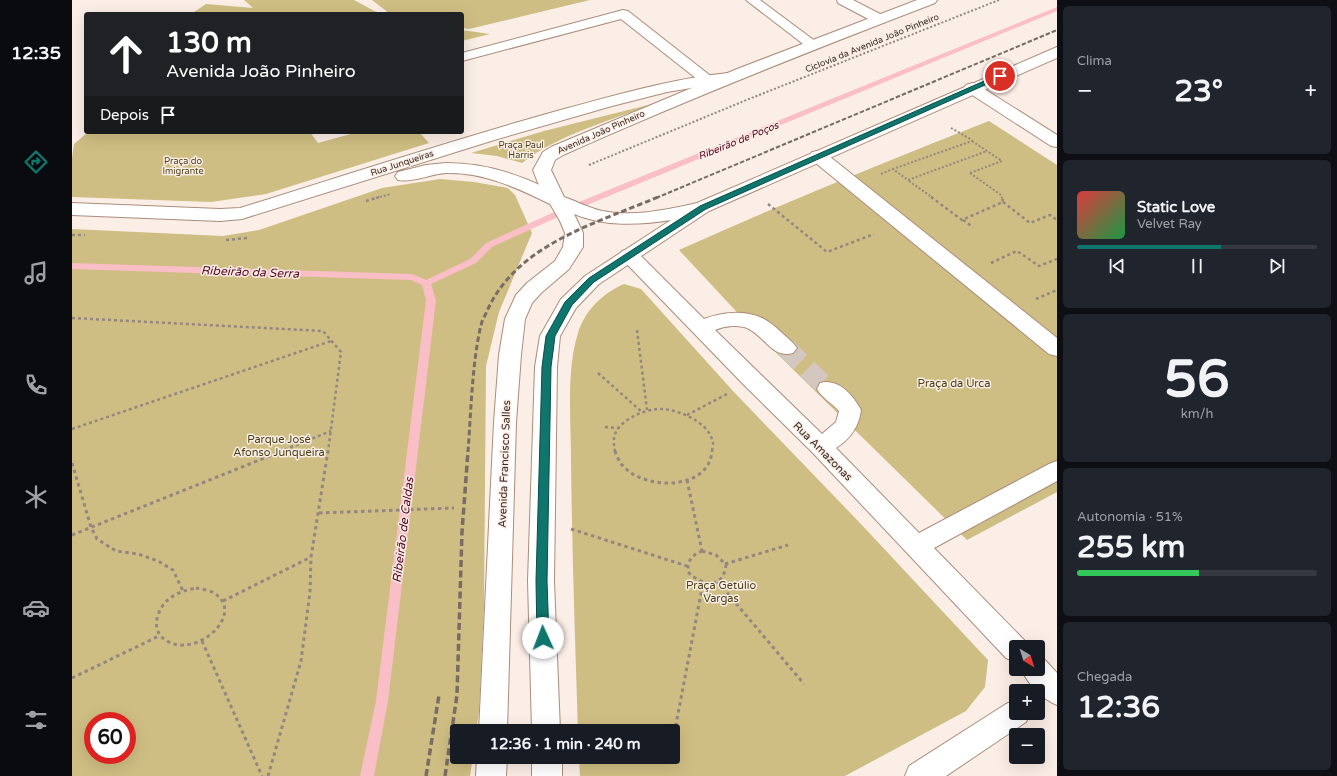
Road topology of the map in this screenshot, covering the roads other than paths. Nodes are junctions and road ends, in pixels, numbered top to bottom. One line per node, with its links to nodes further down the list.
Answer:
1 (752, 0): 5 (lane)
2 (843, 0): 4 (lane)
3 (930, 0): 4 (street, Avenida João Pinheiro)
4 (879, 20): 5 (street, Avenida João Pinheiro)
5 (812, 44): 8 (street, Avenida João Pinheiro)
6 (1057, 52): 10 (street)
7 (464, 56): 9 (lane)
8 (728, 78): 9 (street, Rua Junqueiras); 13 (street, Avenida João Pinheiro)
9 (707, 80): 15 (street, Rua Junqueiras)
10 (972, 88): 11 (street); 12 (street)
11 (1057, 142)
12 (818, 156): 14 (street); 21 (street)
13 (540, 186): 16 (street, Rua Junqueiras); 17 (street, Rua Junqueiras)
14 (703, 207): 16 (street); 18 (street)
15 (72, 209)
16 (579, 217): 28 (street, Avenida Francisco Salles)
17 (72, 221)
18 (628, 254): 19 (street, Rua Amazonas); 29 (street)
19 (700, 328): 20 (street); 23 (street, Rua Amazonas)
20 (786, 348)
21 (1057, 349)
22 (828, 389): 23 (street)
23 (820, 446): 25 (street, Rua Amazonas)
24 (1057, 470): 25 (street)
25 (916, 546): 26 (street, Rua Amazonas)
26 (1009, 643)
27 (1009, 717): 34 (street)
28 (493, 724)
29 (546, 724)
30 (492, 764): 32 (street)
31 (547, 764): 33 (street)
32 (491, 776)
33 (547, 776)
34 (920, 776)

